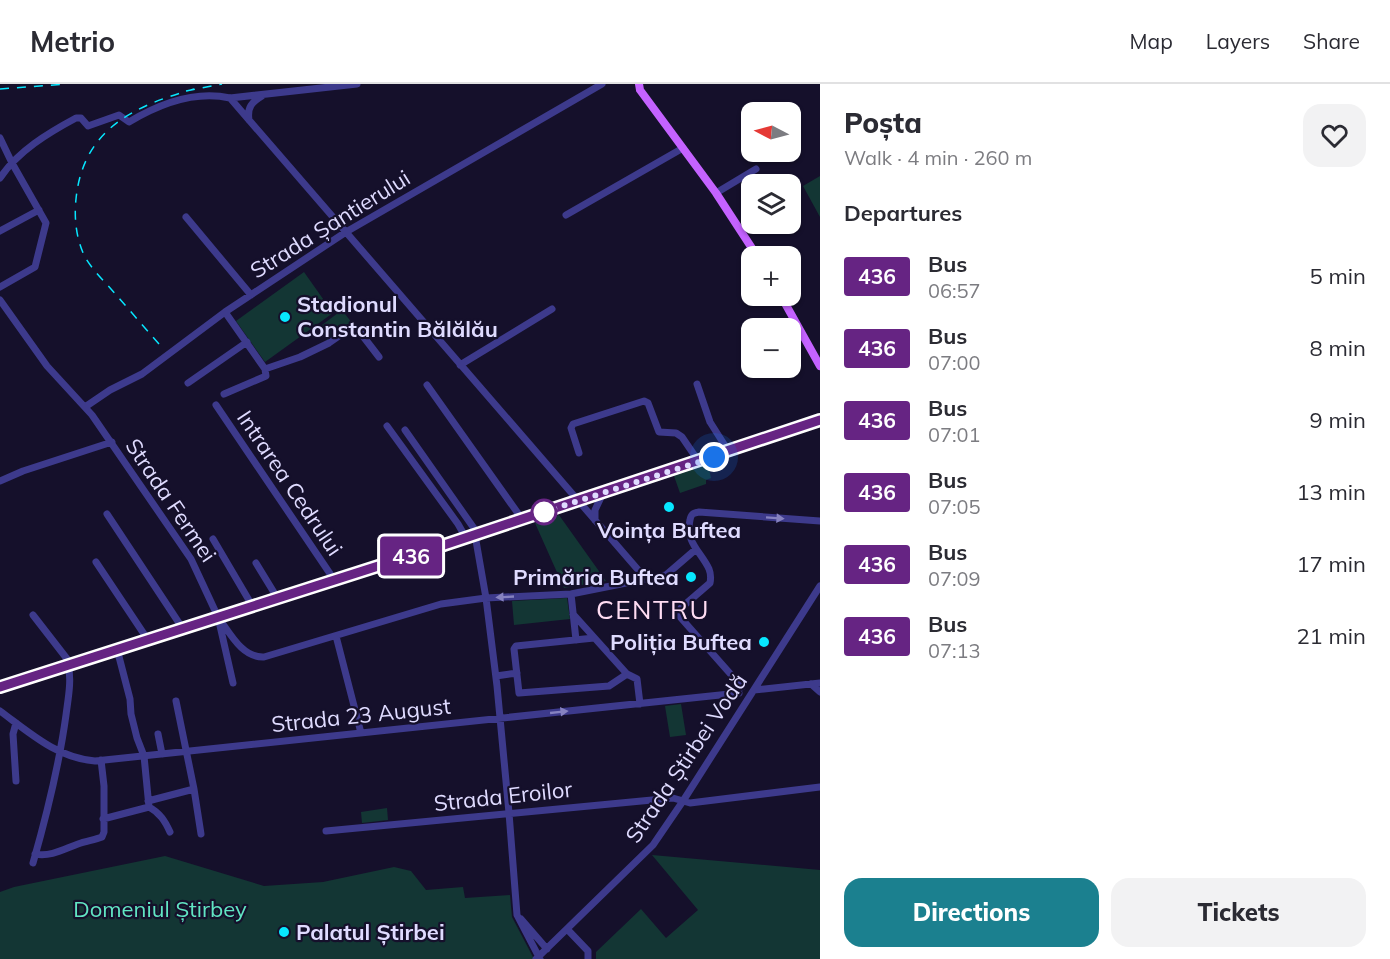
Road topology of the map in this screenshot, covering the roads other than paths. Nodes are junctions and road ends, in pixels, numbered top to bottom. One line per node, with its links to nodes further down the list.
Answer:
1 (357, 84): 4 (street)
2 (602, 84): 17 (street, Strada Șantierului)
3 (639, 84): 8 (main road)
4 (264, 94): 5 (street); 6 (street)
5 (230, 98): 6 (street); 9 (street)
6 (249, 120): 17 (street)
7 (0, 138): 9 (street)
8 (683, 148): 12 (main road); 14 (street)
9 (12, 163): 11 (street); 13 (street)
10 (756, 169): 12 (street)
11 (0, 178)
12 (716, 193): 18 (main road)
13 (39, 210): 16 (street); 19 (street)
14 (566, 214)
15 (186, 218): 20 (street)
16 (0, 231)
17 (346, 232): 20 (street, Strada Șantierului); 27 (street)
18 (750, 246)
19 (0, 287)
20 (251, 295): 24 (street, Strada Șantierului)
21 (0, 300): 35 (street, Strada Fermei)
22 (787, 306): 28 (main road)
23 (552, 309): 27 (street)
24 (225, 312): 25 (street); 35 (street, Strada Șantierului)
25 (247, 342): 29 (street); 30 (street)
26 (379, 357): 29 (street)
27 (460, 365): 45 (street)
28 (820, 366)
29 (265, 369): 33 (street)
30 (188, 383)
31 (696, 384): 40 (street)
32 (427, 385): 47 (street)
33 (224, 394)
34 (216, 405): 56 (street, Intrarea Cedrului)
35 (85, 407): 39 (street, Strada Fermei)
36 (820, 420): 40 (main road)
37 (387, 426): 50 (street)
38 (405, 430): 50 (street)
39 (112, 442): 43 (street); 64 (street, Strada Fermei)
40 (729, 452): 42 (main road)
41 (579, 453): 42 (street)
42 (699, 462): 44 (main road)
43 (0, 482)
44 (603, 493): 45 (main road); 48 (street)
45 (577, 501): 47 (main road); 48 (street)
46 (107, 514): 65 (street)
47 (522, 519): 50 (main road)
48 (595, 520): 55 (street)
49 (820, 521): 52 (street, one-way to 49)
50 (473, 536): 56 (main road); 59 (street)
51 (213, 540): 61 (street)
52 (695, 550): 55 (street); 79 (street)
53 (96, 562): 68 (street)
54 (256, 562): 60 (street)
55 (646, 579): 58 (street)
56 (334, 581): 60 (main road)
57 (820, 586): 80 (street, Strada Știrbei Vodă)
58 (571, 594): 59 (street, one-way to 59); 62 (street)
59 (486, 598): 66 (street); 74 (street)
60 (278, 599): 61 (main road)
61 (253, 607): 64 (main road)
62 (573, 614): 67 (street); 69 (street)
63 (33, 615): 71 (street)
64 (218, 617): 65 (main road); 66 (street); 75 (street)
65 (183, 628): 68 (main road)
66 (336, 636): 88 (street)
67 (594, 638): 69 (street); 73 (street)
68 (147, 640): 70 (main road)
69 (576, 640): 72 (street)
70 (117, 649): 71 (main road); 93 (street)
71 (69, 664): 78 (main road); 91 (street)
72 (517, 673): 73 (street); 74 (street)
73 (627, 674): 84 (street)
74 (496, 676): 86 (street)
75 (233, 683)
76 (820, 683): 77 (street)
77 (811, 684): 80 (street); 81 (street)
78 (0, 687)
79 (741, 690): 80 (street); 83 (street); 84 (street, Strada 23 August)
80 (754, 690): 83 (street, Strada Știrbei Vodă)
81 (820, 692)
82 (176, 701): 90 (street)
83 (747, 701): 98 (street, Strada Știrbei Vodă)
84 (640, 704): 86 (street, Strada 23 August, one-way to 84)
85 (0, 711): 87 (street, Strada 23 August)
86 (500, 718): 88 (street, Strada 23 August); 100 (street)
87 (16, 723): 91 (street, Strada 23 August); 95 (street)
88 (361, 733): 90 (street, Strada 23 August)
89 (158, 735): 92 (street)
90 (187, 751): 92 (street, Strada 23 August); 97 (street)
91 (60, 753): 94 (street, Strada 23 August); 105 (street)
92 (162, 754): 93 (street, Strada 23 August)
93 (144, 756): 94 (street, Strada 23 August); 99 (street)
94 (101, 760): 101 (street)
95 (16, 781)
96 (820, 787): 98 (street, Strada Eroilor)
97 (194, 789): 99 (street); 104 (street)
98 (683, 801): 100 (street, Strada Eroilor); 108 (street, Strada Știrbei Vodă)
99 (149, 804): 101 (street); 103 (street)
100 (509, 813): 102 (street, Strada Eroilor); 107 (street)
101 (103, 819): 105 (street)
102 (326, 831)
103 (170, 832)
104 (201, 834)
105 (35, 854): 106 (street)
106 (33, 863)
107 (516, 912): 109 (street); 110 (street)
108 (567, 929): 109 (street, Strada Știrbei Vodă); 111 (street)
109 (547, 949): 110 (street, Strada Știrbei Vodă)
110 (538, 958)
111 (588, 959)

